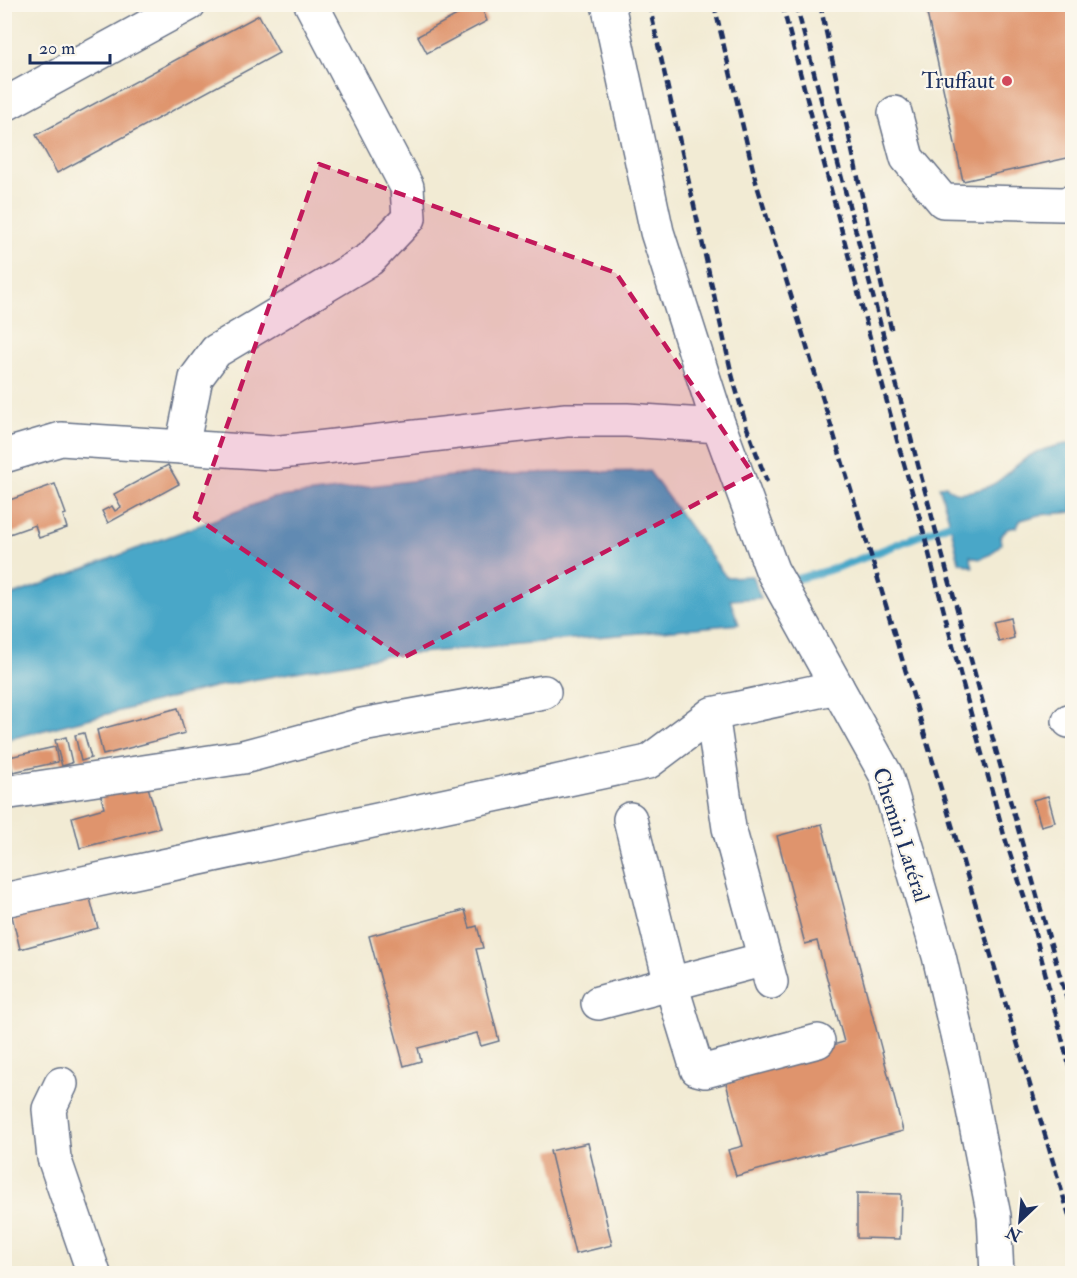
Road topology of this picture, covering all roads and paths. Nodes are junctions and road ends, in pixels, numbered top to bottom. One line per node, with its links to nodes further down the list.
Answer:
1 (189, 4): 4 (street)
2 (311, 4): 8 (street)
3 (608, 4): 7 (street, Chemin Latéral)
4 (4, 105)
5 (895, 112): 6 (street)
6 (1072, 203)
7 (719, 426): 8 (street); 10 (street, Chemin Latéral)
8 (182, 447): 9 (street)
9 (4, 456)
10 (837, 687): 12 (street); 21 (street, Chemin Latéral)
11 (544, 692): 13 (street)
12 (712, 714): 15 (street); 16 (street)
13 (4, 792)
14 (630, 819): 16 (street)
15 (4, 900)
16 (671, 984): 17 (street); 18 (street)
17 (598, 1003)
18 (818, 1041)
19 (61, 1084): 20 (street)
20 (94, 1274)
21 (997, 1274)

